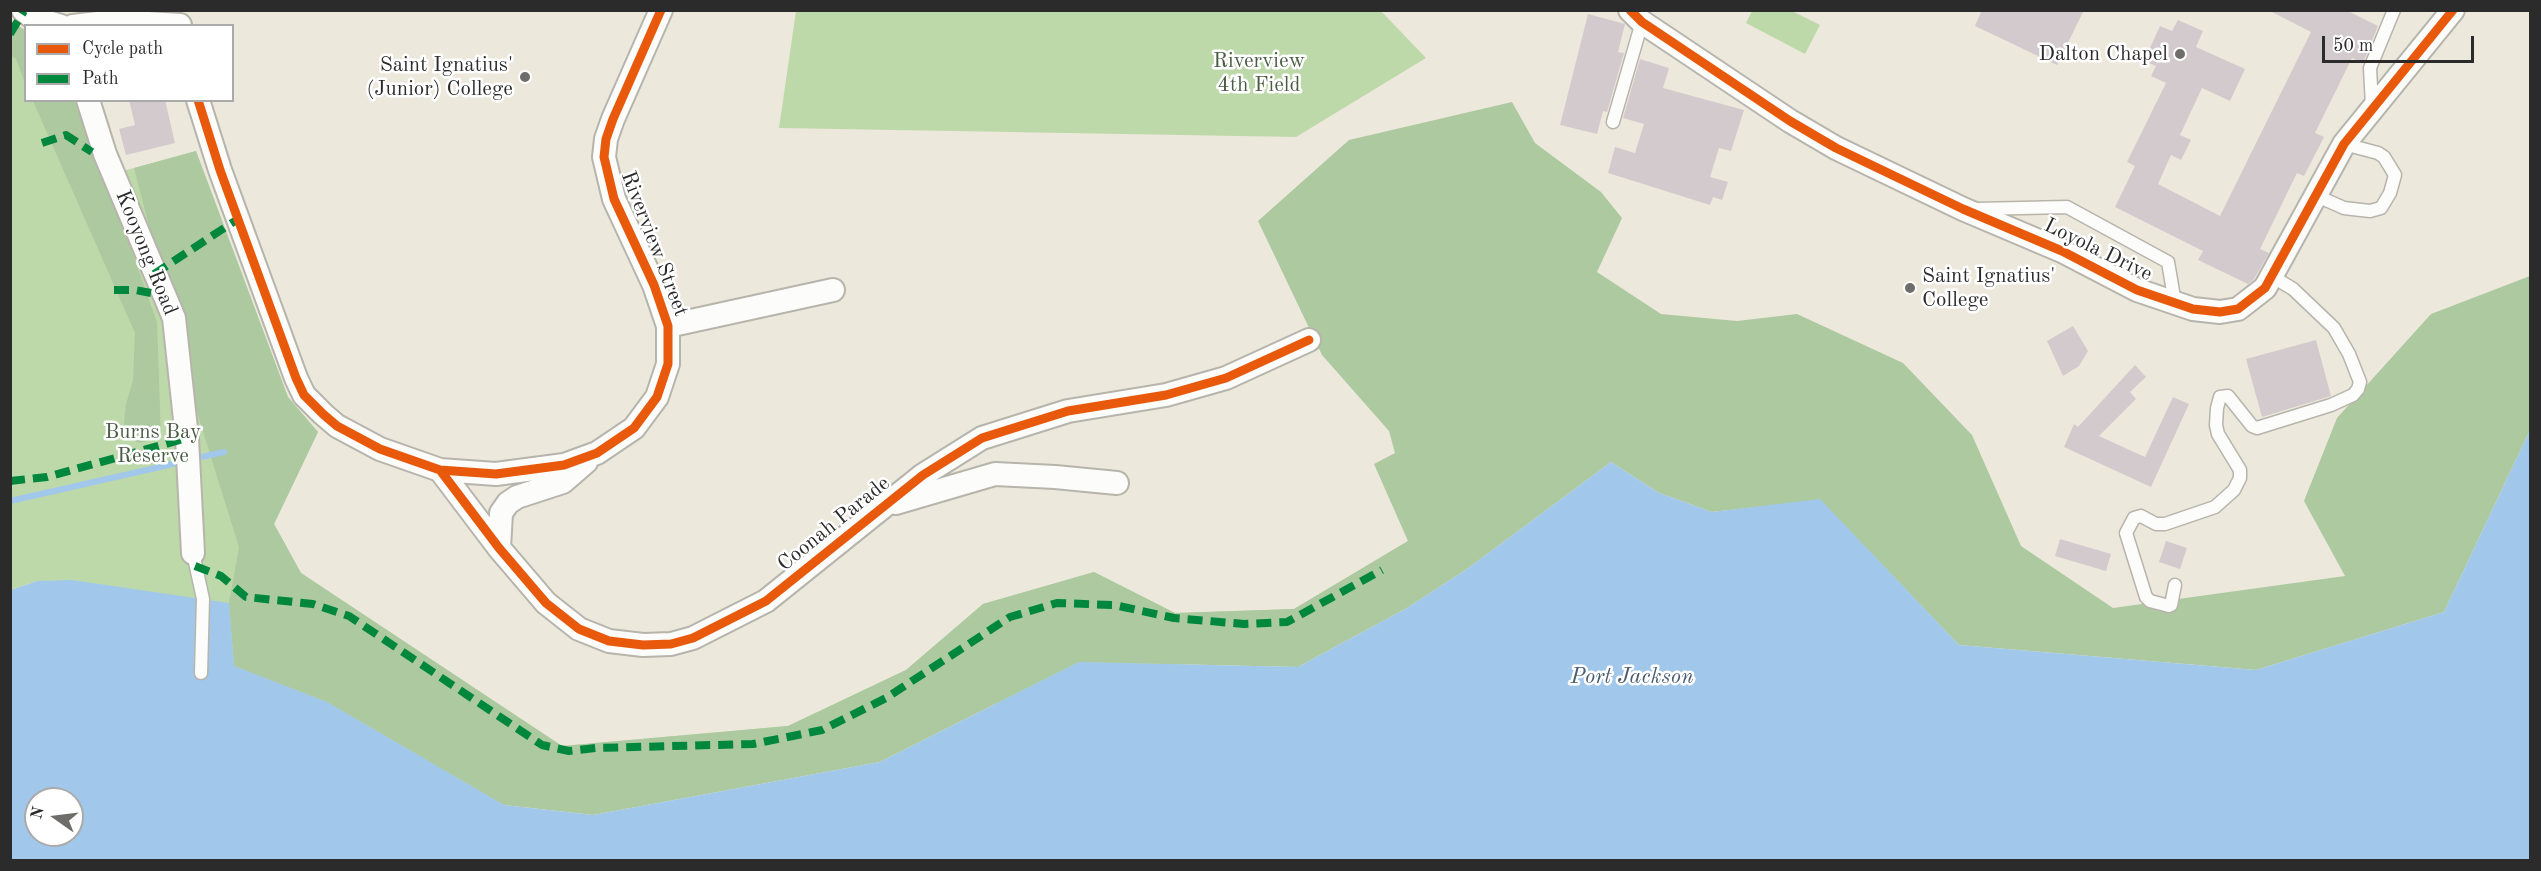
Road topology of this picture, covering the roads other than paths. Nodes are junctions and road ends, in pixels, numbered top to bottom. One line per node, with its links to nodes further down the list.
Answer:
1 (23, 10): 6 (street)
2 (661, 10): 19 (street, Riverview Street)
3 (2394, 10): 11 (lane)
4 (2453, 10): 11 (street, Loyola Drive)
5 (1636, 16): 12 (lane); 15 (street, Loyola Drive)
6 (55, 24)
7 (89, 24): 8 (street)
8 (164, 24)
9 (89, 102): 26 (street, Kooyong Road)
10 (199, 102): 22 (street, Riverview Street)
11 (2372, 108): 13 (street, Loyola Drive)
12 (1613, 122)
13 (2344, 144): 14 (street, Loyola Drive); 14 (lane)
14 (2317, 196): 16 (street, Loyola Drive)
15 (1963, 209): 18 (street, Loyola Drive); 18 (lane)
16 (2273, 277): 18 (street, Loyola Drive); 27 (lane)
17 (833, 290): 19 (street)
18 (2175, 303)
19 (668, 326): 21 (street, Riverview Street)
20 (1309, 340): 24 (street, Coonah Parade)
21 (597, 453): 22 (street, Riverview Street); 25 (street, Riverview Street)
22 (440, 470): 25 (street, Coonah Parade)
23 (1117, 483): 24 (street, Coonah Parade)
24 (886, 506): 25 (street, Coonah Parade)
25 (499, 548)
26 (193, 553): 28 (lane)
27 (2175, 585)
28 (201, 673)

